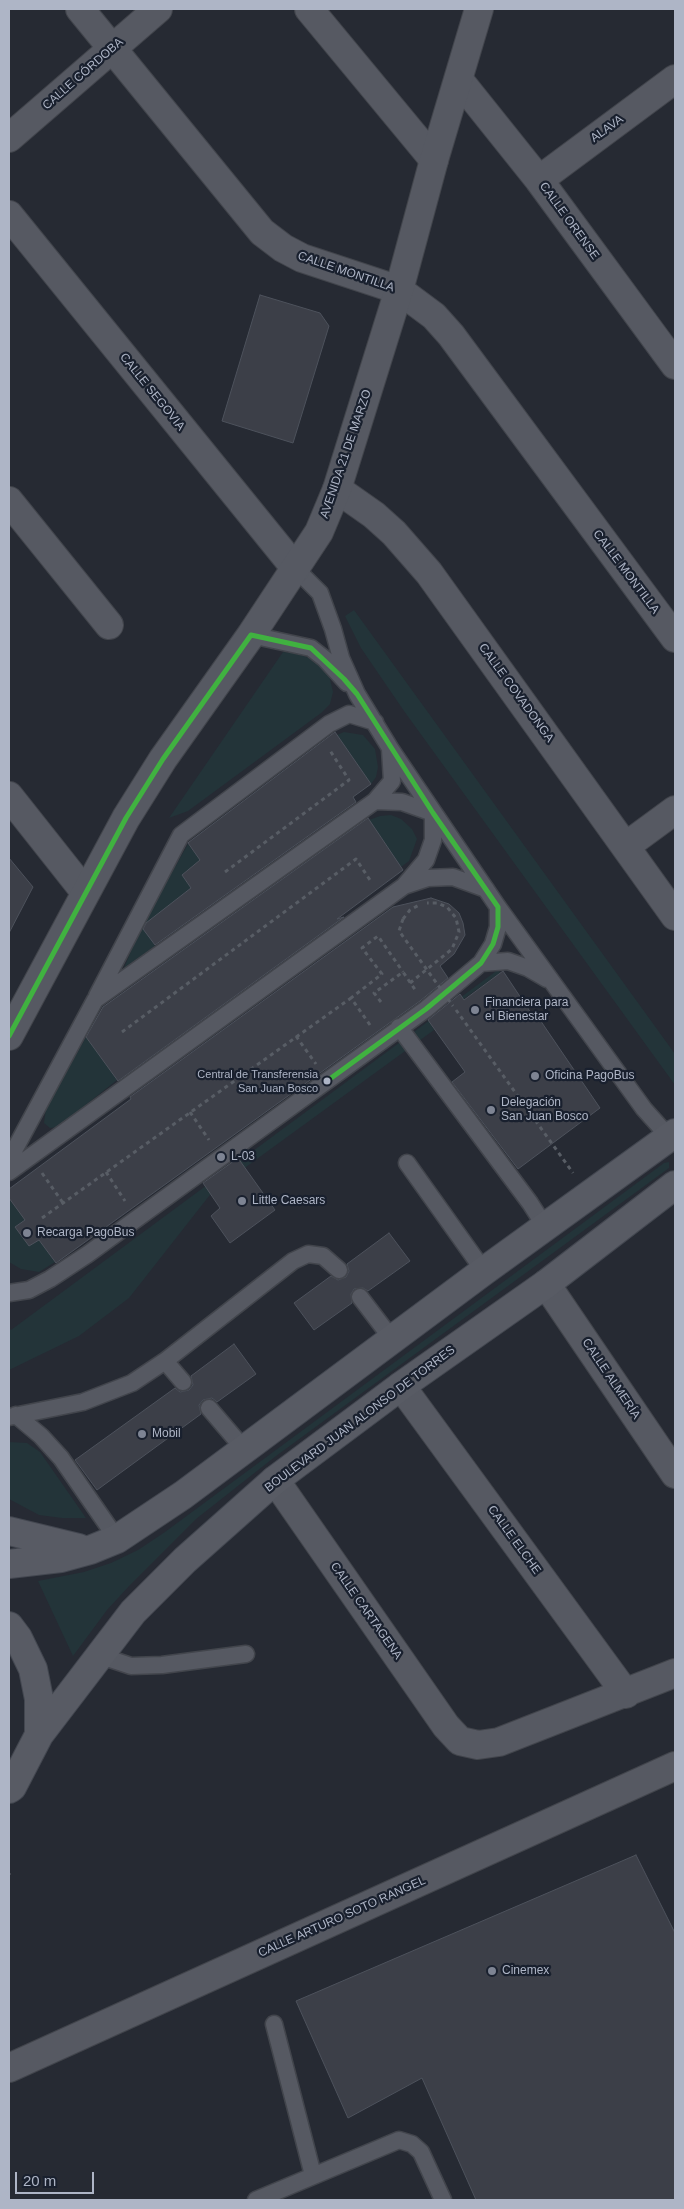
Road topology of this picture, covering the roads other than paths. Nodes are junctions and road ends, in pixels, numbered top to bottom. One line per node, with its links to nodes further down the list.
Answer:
1 (80, 9): 5 (street, CALLE MONTILLA)
2 (158, 9): 5 (street, CALLE CÓRDOBA)
3 (309, 9): 9 (street)
4 (479, 9): 7 (street, AVENIDA 21 DE MARZO)
5 (113, 48): 8 (street, CALLE CÓRDOBA); 12 (street, CALLE MONTILLA)
6 (675, 79): 10 (street, ALAVA)
7 (459, 80): 9 (street, AVENIDA 21 DE MARZO); 10 (street, CALLE ORENSE)
8 (9, 138)
9 (434, 160): 12 (street, AVENIDA 21 DE MARZO)
10 (539, 180): 13 (street, CALLE ORENSE)
11 (9, 215): 16 (street, CALLE SEGOVIA)
12 (399, 290): 14 (street, AVENIDA 21 DE MARZO); 19 (street, CALLE MONTILLA)
13 (675, 365)
14 (337, 489): 16 (street, AVENIDA 21 DE MARZO); 28 (street, CALLE COVADONGA)
15 (9, 501): 17 (street)
16 (296, 569): 18 (street, AVENIDA 21 DE MARZO); 20 (lane)
17 (109, 625)
18 (251, 635): 20 (lane); 31 (street, AVENIDA 21 DE MARZO)
19 (675, 638)
20 (357, 694): 21 (lane); 22 (lane)
21 (375, 722): 22 (lane); 23 (lane)
22 (323, 728): 36 (lane)
23 (390, 748): 25 (lane); 27 (lane)
24 (9, 796): 31 (street)
25 (375, 801): 27 (lane); 36 (lane)
26 (675, 810): 28 (street)
27 (433, 813): 29 (lane); 30 (lane)
28 (626, 846): 33 (street, CALLE COVADONGA)
29 (404, 886): 30 (lane); 42 (lane)
30 (486, 888): 32 (lane)
31 (85, 892): 38 (street, AVENIDA 21 DE MARZO)
32 (498, 907): 34 (lane); 35 (lane)
33 (675, 916)
34 (481, 963): 35 (lane); 37 (lane)
35 (554, 983): 39 (lane)
36 (95, 1000): 40 (lane)
37 (399, 1027): 44 (lane); 48 (lane)
38 (9, 1036)
39 (672, 1135): 44 (main road)
40 (9, 1160)
41 (407, 1163): 46 (lane)
42 (9, 1172)
43 (673, 1190): 47 (main road, BOULEVARD JUAN ALONSO DE TORRES)
44 (546, 1228): 46 (main road)
45 (339, 1270): 51 (lane)
46 (484, 1271): 50 (main road)
47 (546, 1284): 53 (main road, BOULEVARD JUAN ALONSO DE TORRES); 57 (street, CALLE ALMERÍA)
48 (9, 1293)
49 (360, 1297): 50 (lane)
50 (392, 1339): 56 (main road)
51 (165, 1361): 52 (lane); 55 (lane)
52 (183, 1382)
53 (401, 1386): 58 (main road, BOULEVARD JUAN ALONSO DE TORRES); 67 (street, CALLE ELCHE)
54 (209, 1408): 56 (lane)
55 (12, 1416): 60 (lane)
56 (244, 1449): 60 (main road)
57 (675, 1474)
58 (275, 1480): 65 (main road, BOULEVARD JUAN ALONSO DE TORRES); 67 (street, CALLE CARTAGENA)
59 (9, 1531): 61 (main road)
60 (118, 1539): 61 (main road)
61 (90, 1550): 62 (main road)
62 (9, 1564)
63 (9, 1626): 68 (main road)
64 (246, 1654): 65 (lane)
65 (98, 1655): 68 (main road, BOULEVARD JUAN ALONSO DE TORRES)
66 (675, 1672): 67 (street)
67 (626, 1694)
68 (39, 1735): 70 (main road, BOULEVARD JUAN ALONSO DE TORRES)
69 (675, 1766): 72 (street, CALLE ARTURO SOTO RANGEL)
70 (10, 1791)
71 (274, 2024): 73 (lane)
72 (9, 2068)
73 (313, 2175): 74 (lane); 75 (lane)
74 (256, 2200)
75 (443, 2200)

